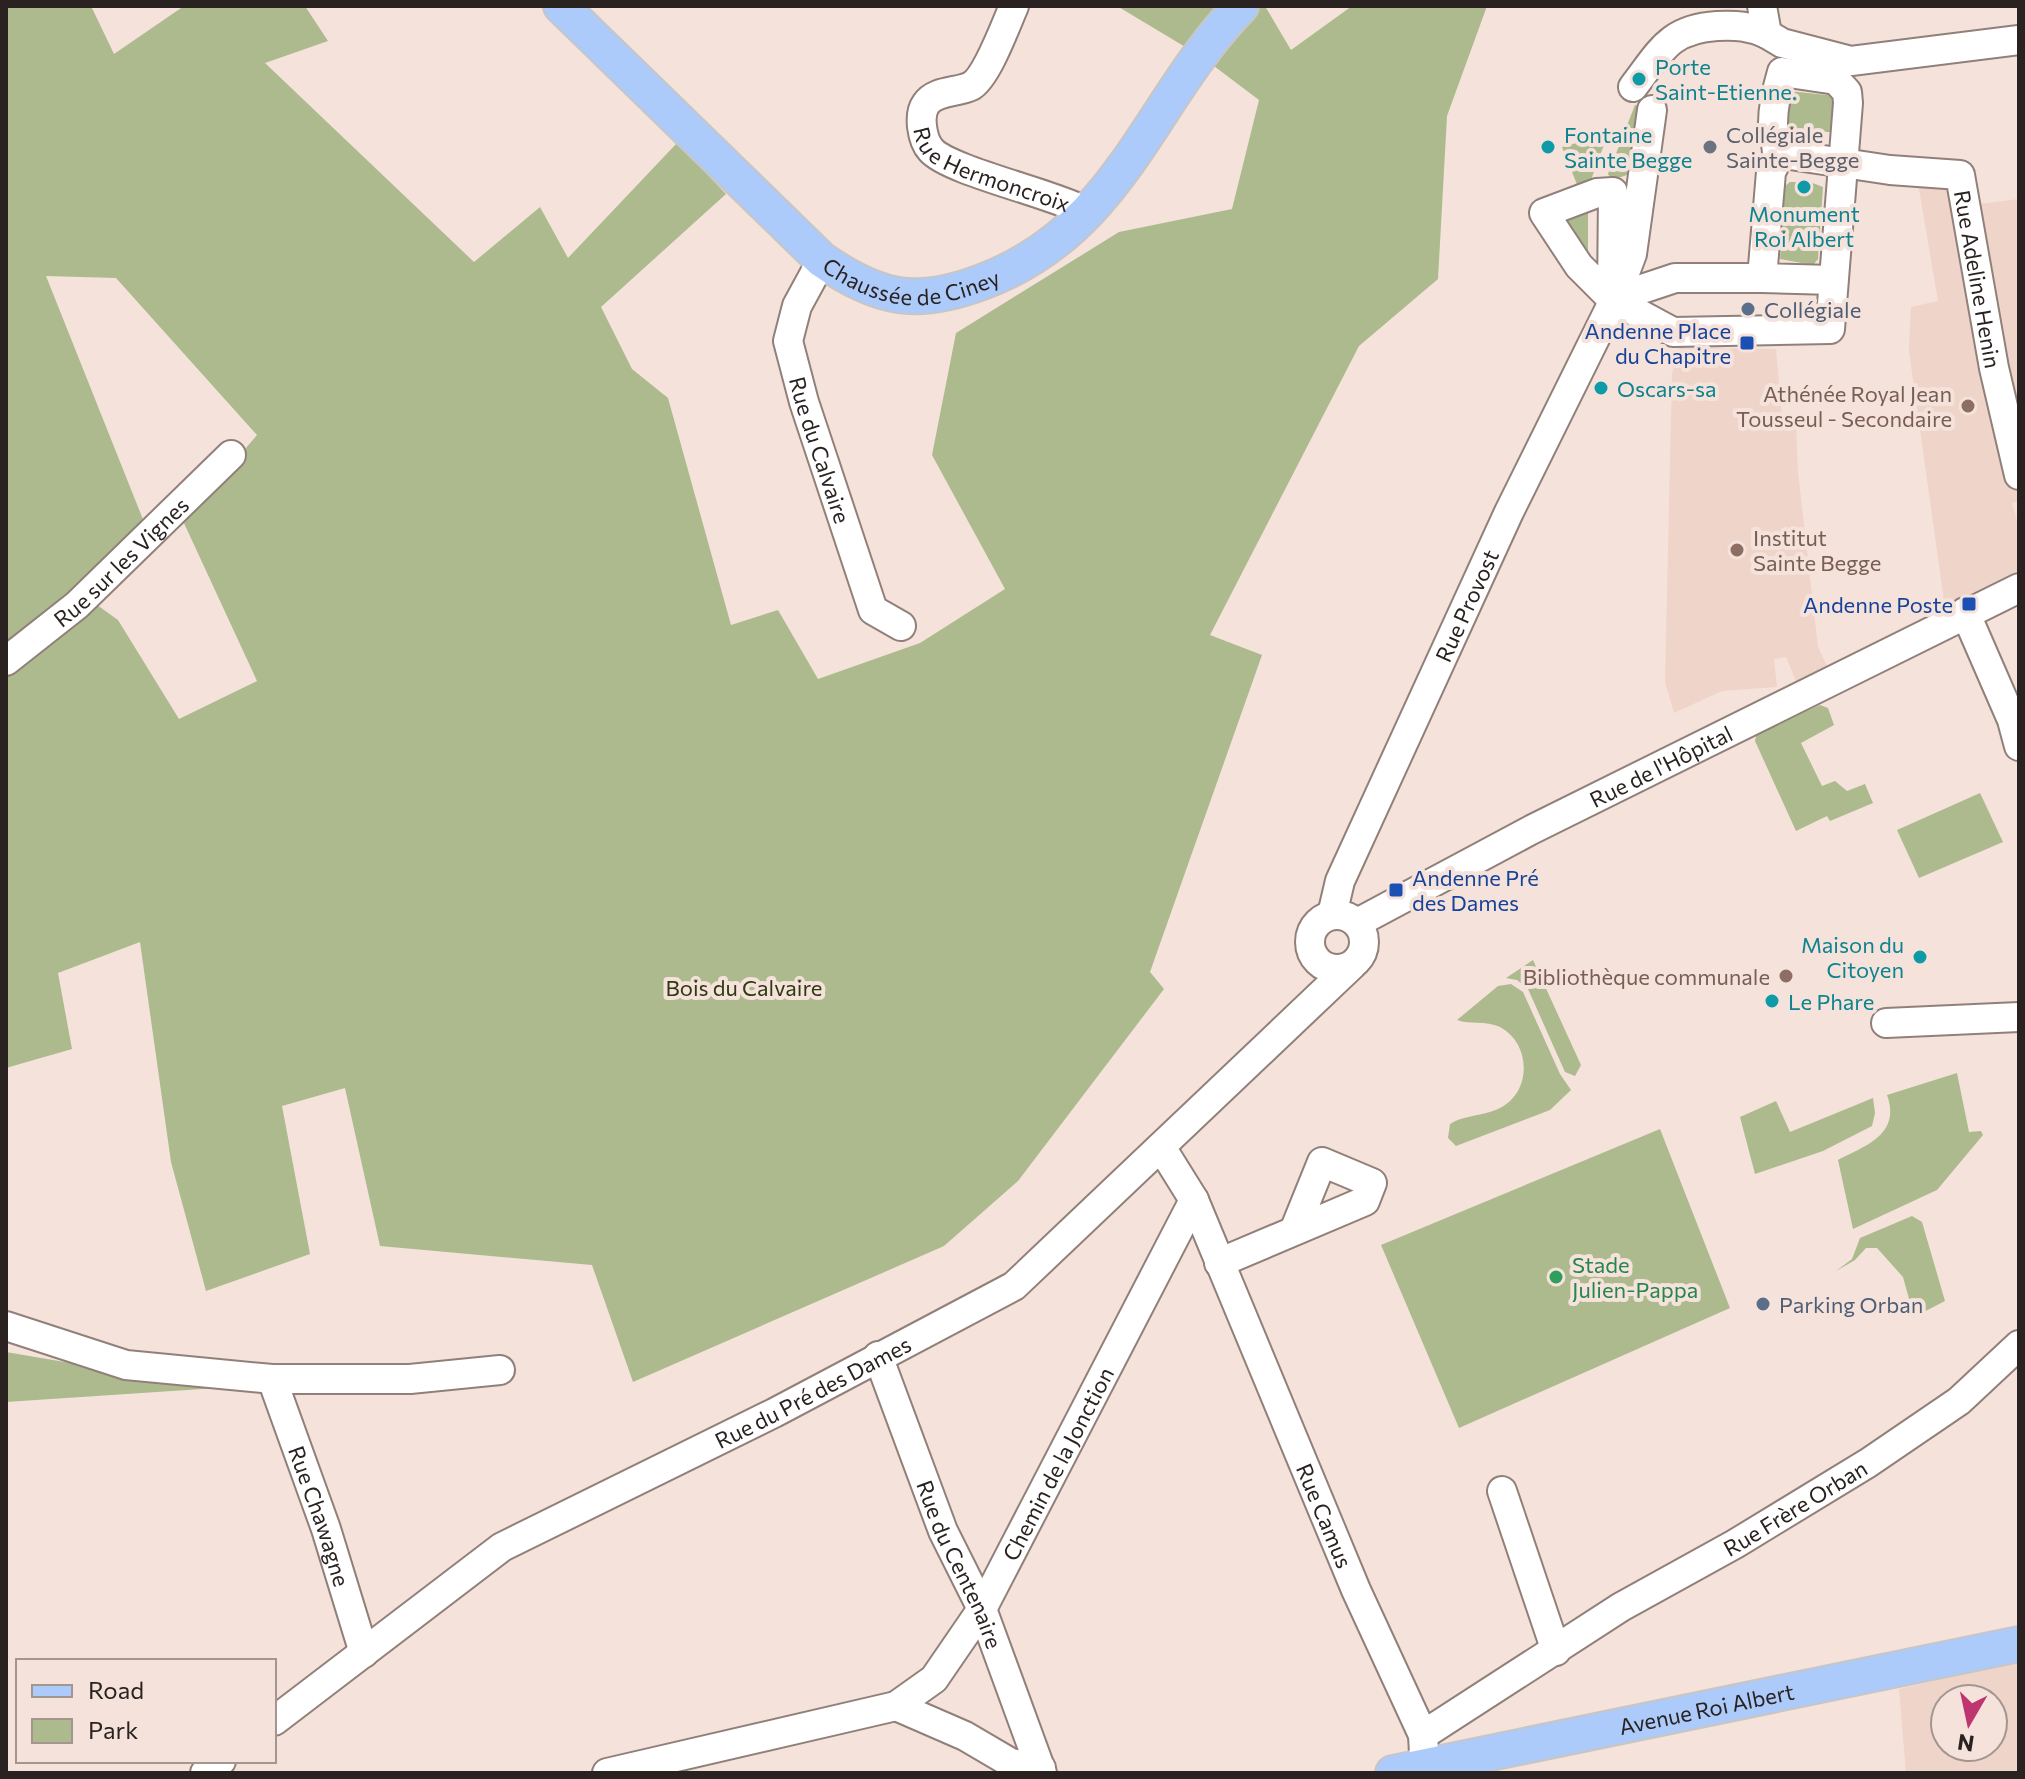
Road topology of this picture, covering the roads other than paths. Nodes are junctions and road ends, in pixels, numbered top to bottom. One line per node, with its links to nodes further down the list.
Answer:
1 (561, 6): 12 (main road, Chaussée de Ciney)
2 (1014, 6): 11 (street, Rue Hermoncroix)
3 (1241, 6): 11 (main road, Chaussée de Ciney)
4 (1764, 20): 6 (street); 7 (street)
5 (2019, 40): 6 (street)
6 (1844, 70): 9 (street); 10 (street)
7 (1633, 87)
8 (1652, 110): 15 (street, Rue Provost)
9 (1777, 153): 10 (street); 13 (street)
10 (1844, 164): 14 (street); 17 (street, Rue Adeline Henin)
11 (1089, 213): 12 (main road, Chaussée de Ciney)
12 (822, 260): 20 (street, Rue du Calvaire)
13 (1762, 278): 14 (street); 15 (street)
14 (1833, 280): 15 (street)
15 (1612, 299): 23 (street, Rue Provost)
16 (231, 455): 21 (street, Rue sur les Vignes)
17 (2019, 475)
18 (2019, 588): 19 (street, Rue de l'Hôpital)
19 (1965, 612): 22 (street); 23 (street, Rue de l'Hôpital)
20 (901, 626)
21 (6, 661)
22 (2019, 746)
23 (1344, 919): 24 (street); 25 (street)
24 (1316, 960): 25 (street); 26 (street)
25 (1352, 965): 26 (street, Rue du Pré des Dames)
26 (1308, 1005): 29 (street, Rue du Pré des Dames)
27 (2019, 1017): 28 (street)
28 (1886, 1023)
29 (1161, 1147): 30 (street, Rue Camus); 35 (street, Rue du Pré des Dames)
30 (1194, 1200): 32 (street, Rue Camus); 39 (street, Chemin de la Jonction)
31 (1294, 1231): 32 (street)
32 (1219, 1263): 45 (street, Rue Camus)
33 (6, 1326): 37 (street)
34 (2019, 1345): 41 (street, Rue Frère Orban)
35 (878, 1356): 39 (street, Rue du Centenaire); 42 (street, Rue du Pré des Dames)
36 (500, 1370): 37 (street)
37 (272, 1379): 42 (street, Rue Chawagne)
38 (1502, 1491): 41 (street)
39 (982, 1609): 43 (street, Chemin de la Jonction); 46 (street, Rue du Centenaire)
40 (2019, 1644): 45 (main road, Avenue Roi Albert)
41 (1556, 1651): 45 (street, Rue Frère Orban)
42 (364, 1653): 44 (street, Rue du Pré des Dames)
43 (896, 1706): 46 (street); 47 (street, Chemin de la Jonction)
44 (276, 1719)
45 (1414, 1758)
46 (1041, 1770)
47 (607, 1773)

